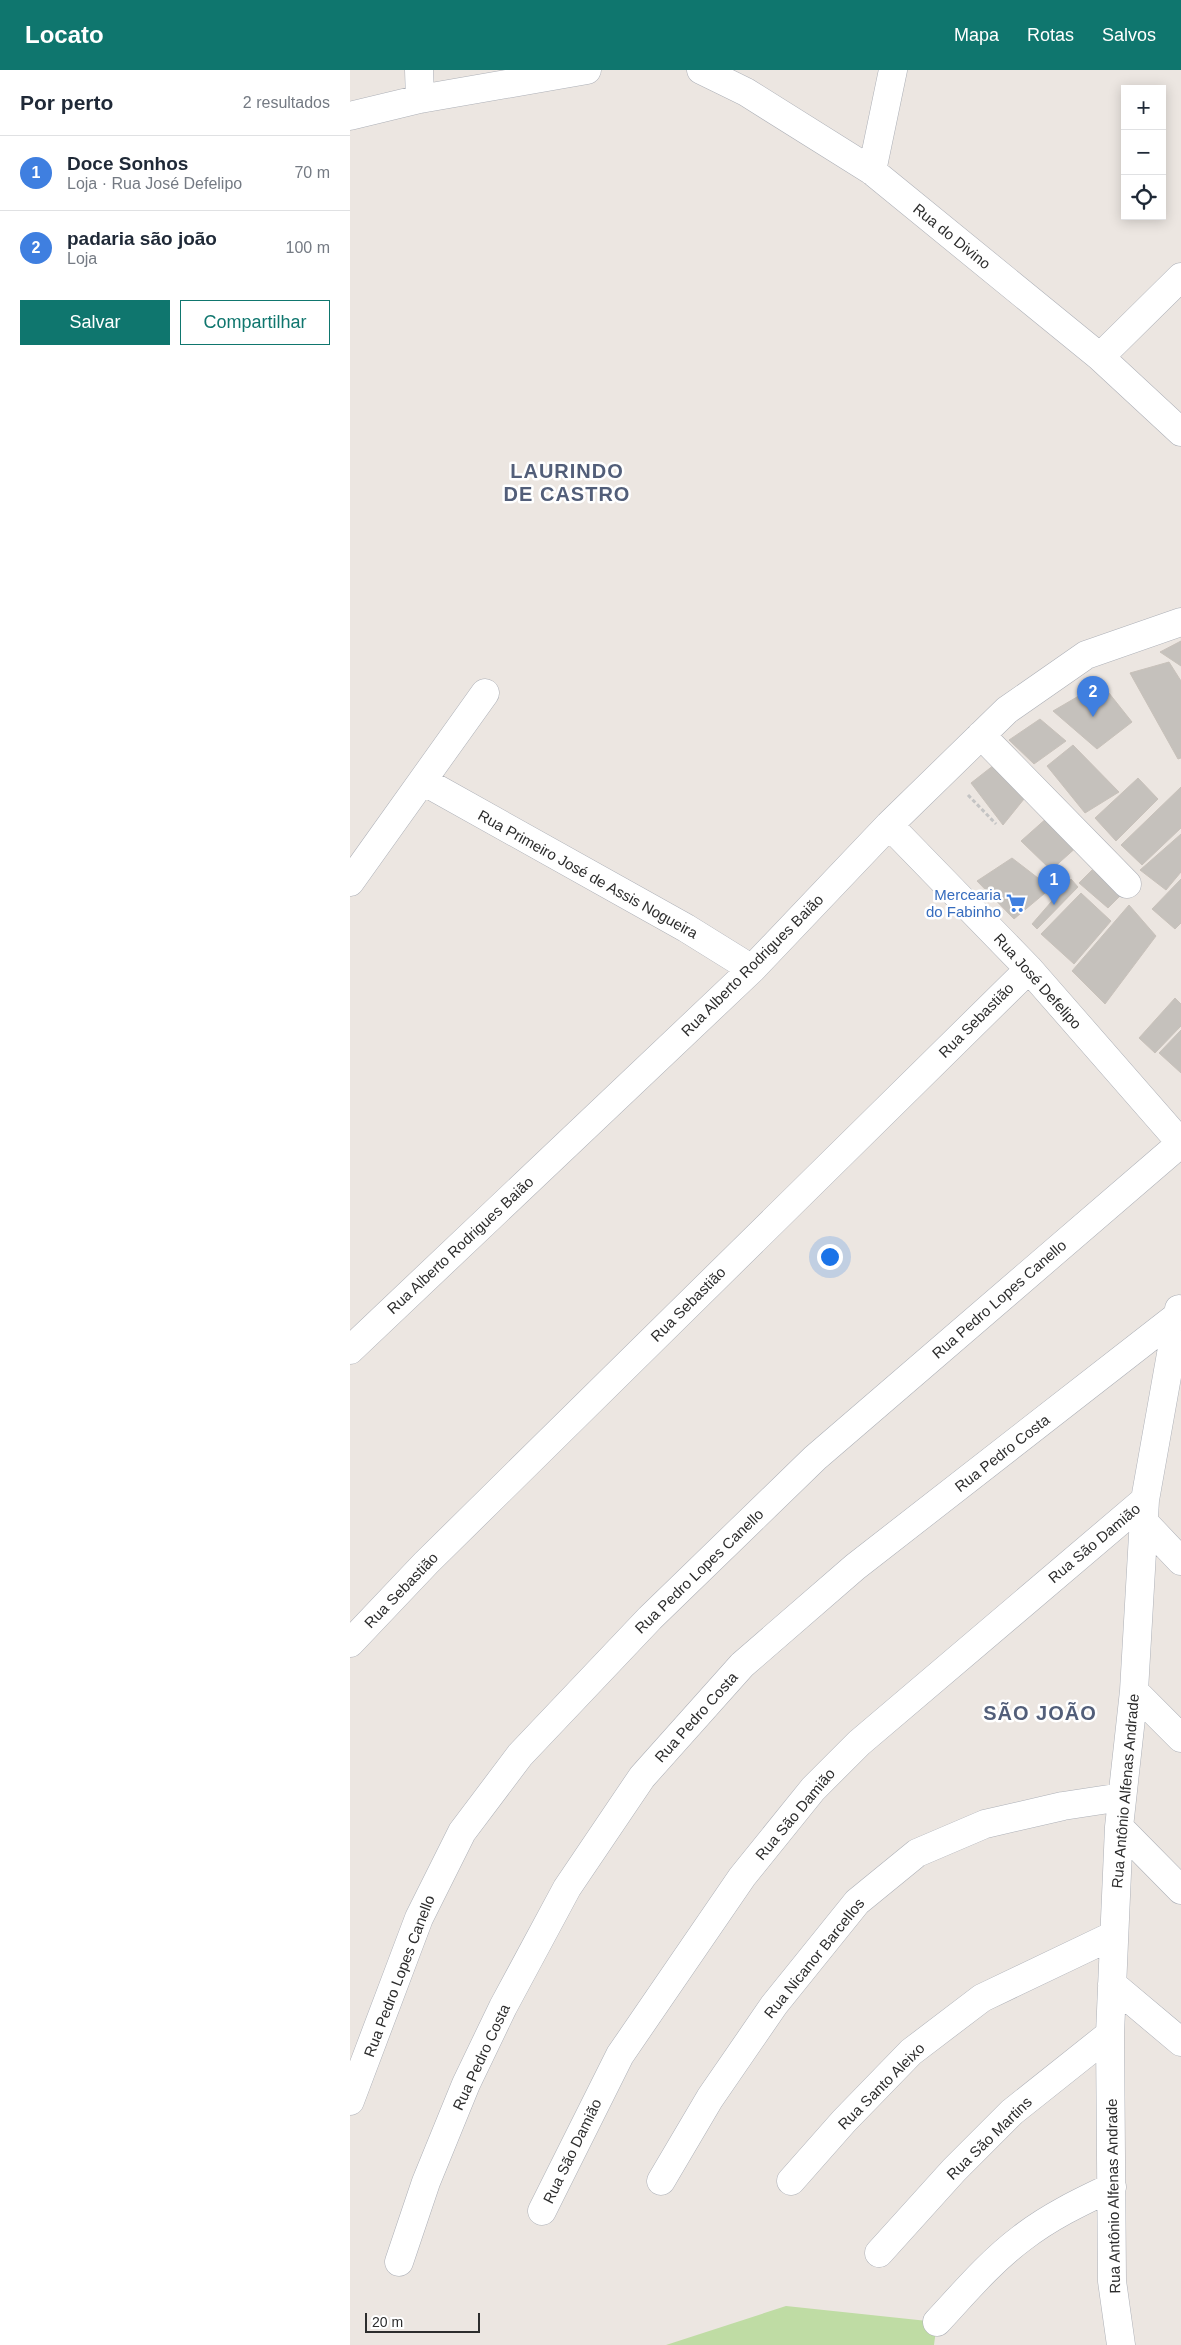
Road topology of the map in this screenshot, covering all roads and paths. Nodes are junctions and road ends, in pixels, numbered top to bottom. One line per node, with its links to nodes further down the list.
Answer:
1 (419, 70): 5 (street)
2 (587, 70): 5 (street)
3 (701, 70): 7 (street, Rua do Divino)
4 (893, 70): 7 (street)
5 (420, 99): 6 (street)
6 (350, 116)
7 (872, 171): 9 (street, Rua do Divino)
8 (1181, 276): 9 (street)
9 (1100, 357): 10 (street, Rua do Divino)
10 (1181, 432)
11 (1181, 622): 13 (street, Rua Alberto Rodrigues Baião)
12 (485, 693): 15 (street)
13 (981, 735): 14 (street, Rua Alberto Rodrigues Baião); 19 (street)
14 (945, 771): 16 (path); 17 (street, Rua Alberto Rodrigues Baião)
15 (423, 781): 18 (street); 21 (street, Rua Primeiro José de Assis Nogueira)
16 (996, 824)
17 (889, 825): 20 (street, Rua José Defelipo); 21 (street, Rua Alberto Rodrigues Baião)
18 (350, 882)
19 (1127, 884)
20 (1029, 968): 22 (street, Rua José Defelipo); 28 (street, Rua Sebastião)
21 (752, 969): 24 (street, Rua Alberto Rodrigues Baião)
22 (1181, 1143): 38 (street, Rua Pedro Lopes Canello)
23 (1179, 1309): 25 (street, Rua Antônio Alfenas Andrade); 44 (street, Rua Pedro Costa)
24 (350, 1350)
25 (1175, 1371): 26 (street, Rua Antônio Alfenas Andrade)
26 (1144, 1511): 27 (street); 29 (street, Rua Antônio Alfenas Andrade); 42 (street, Rua São Damião)
27 (1181, 1561)
28 (350, 1643)
29 (1134, 1691): 30 (street); 31 (street, Rua Antônio Alfenas Andrade)
30 (1181, 1738)
31 (1122, 1797): 32 (street, Rua Antônio Alfenas Andrade); 39 (street, Rua Nicanor Barcellos)
32 (1119, 1828): 33 (street); 34 (street, Rua Antônio Alfenas Andrade)
33 (1181, 1890)
34 (1114, 1935): 35 (street, Rua Antônio Alfenas Andrade); 40 (street, Rua Santo Aleixo)
35 (1112, 1984): 36 (street, Rua Antônio Alfenas Andrade); 37 (street)
36 (1110, 2034): 41 (street, Rua Antônio Alfenas Andrade); 43 (street, Rua São Martins)
37 (1181, 2042)
38 (350, 2101)
39 (661, 2181)
40 (791, 2181)
41 (1112, 2187): 45 (street); 46 (street, Rua Antônio Alfenas Andrade)
42 (542, 2211)
43 (879, 2253)
44 (399, 2262)
45 (937, 2322)
46 (1121, 2345)

